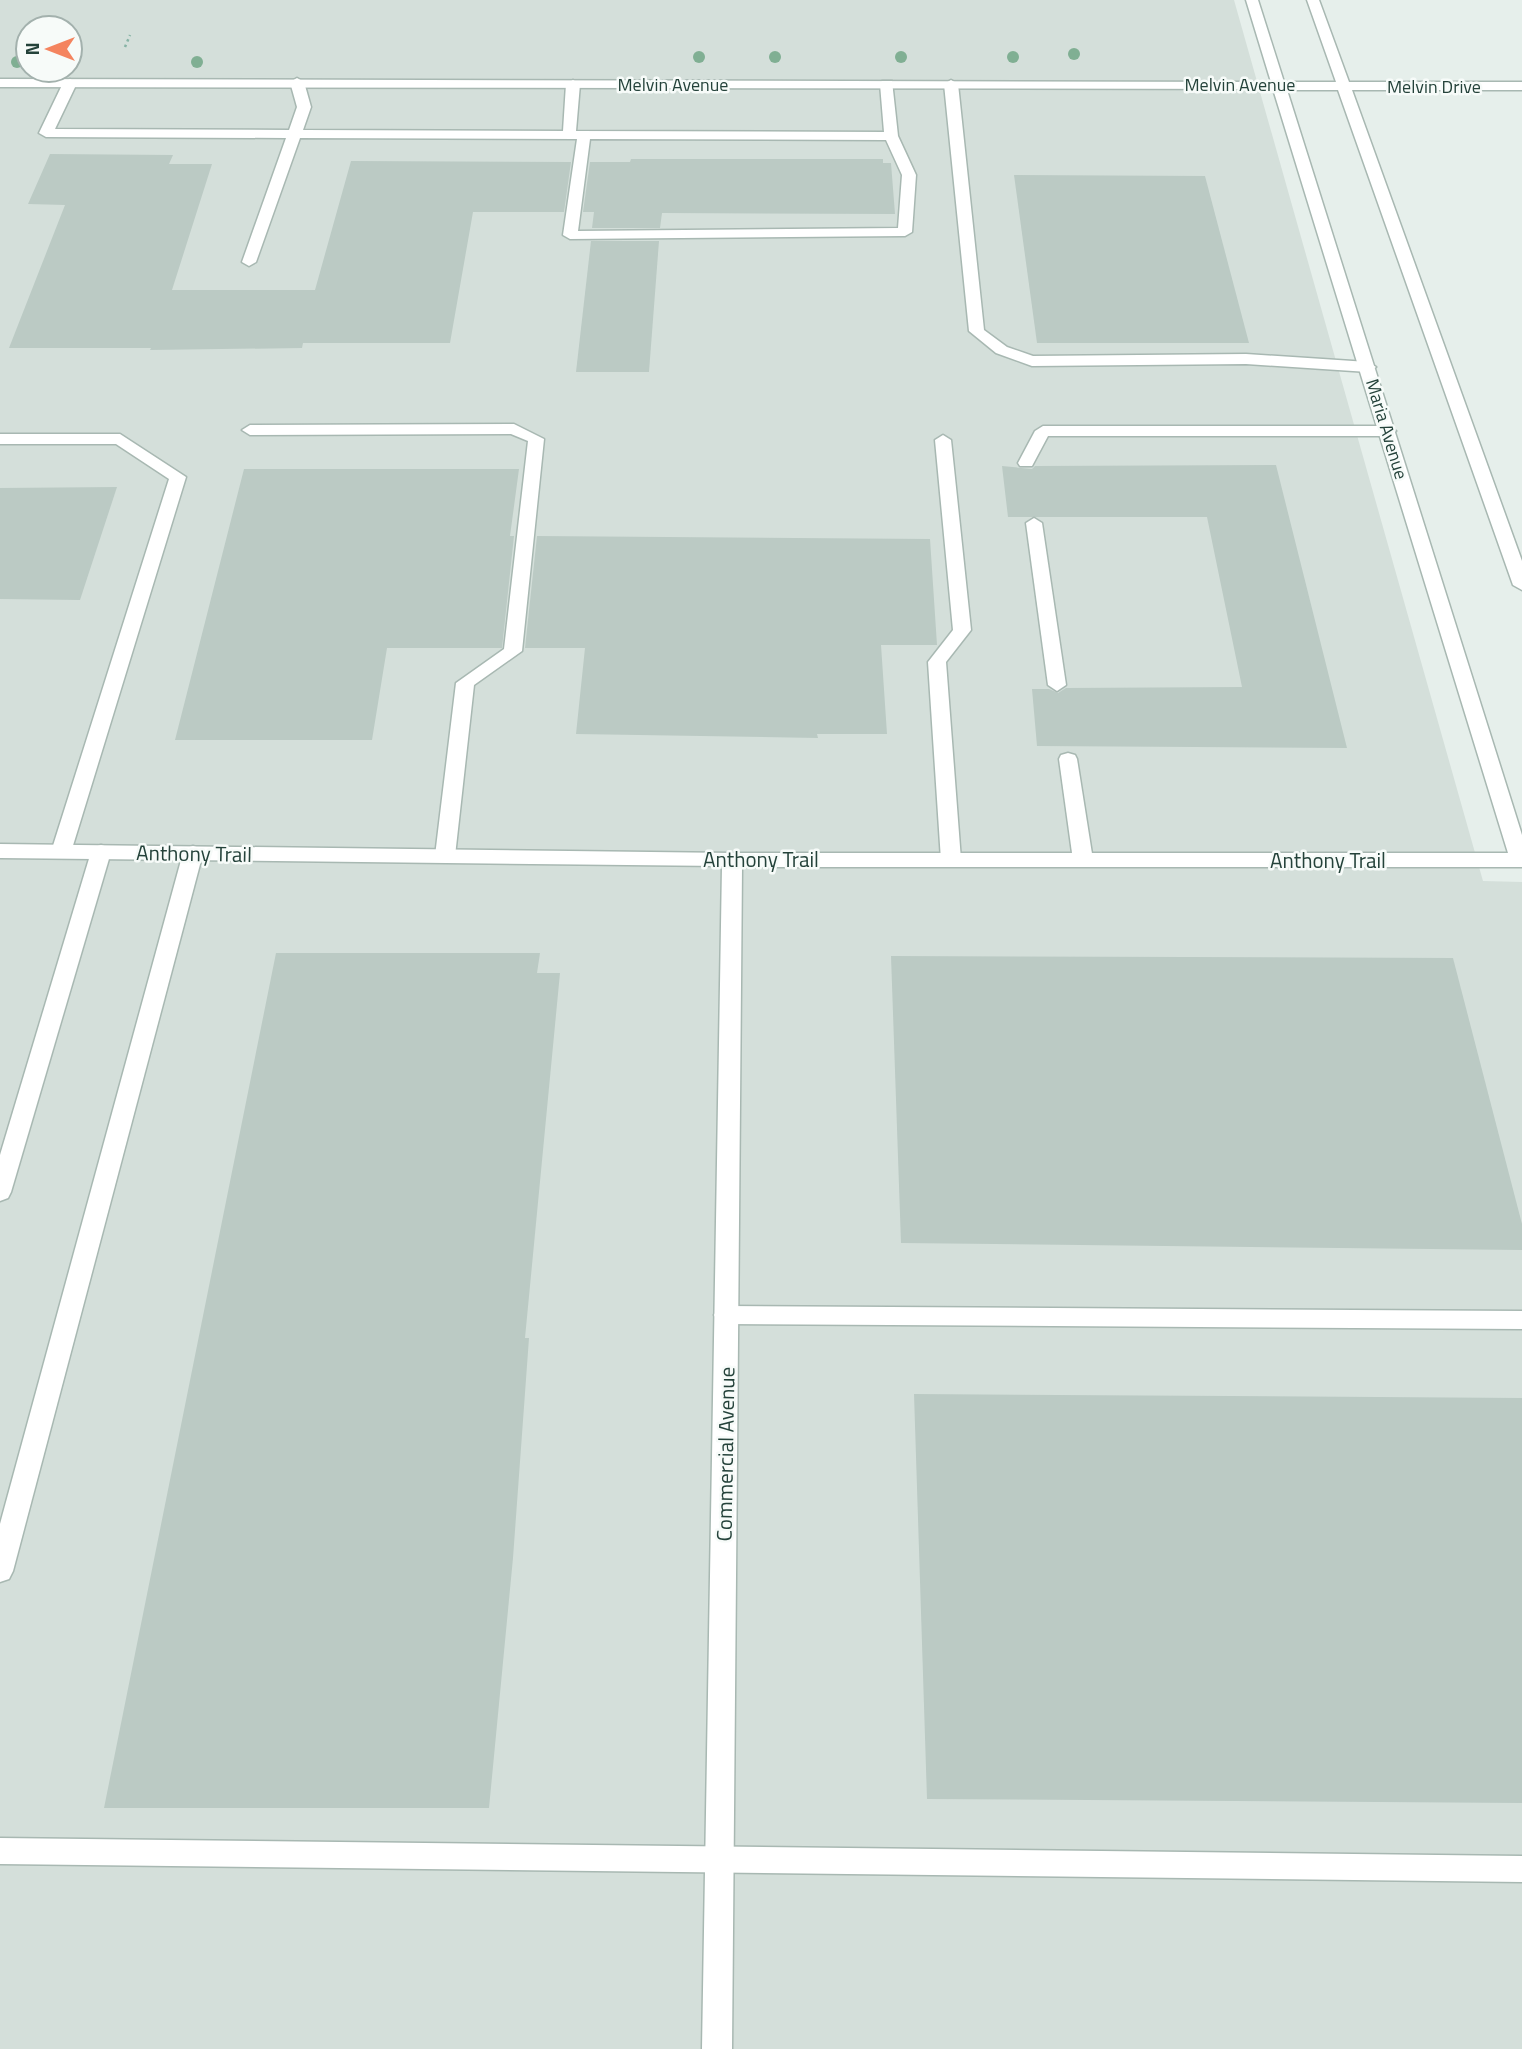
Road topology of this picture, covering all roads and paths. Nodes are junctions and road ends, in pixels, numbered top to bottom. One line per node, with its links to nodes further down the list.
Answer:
1 (1252, 0): 9 (street, Maria Avenue)
2 (1313, 0): 10 (street)
3 (297, 82): 4 (street, Melvin Avenue); 6 (street, Melvin Avenue); 12 (street)
4 (84, 83)
5 (70, 84): 12 (street)
6 (573, 84): 7 (street, Melvin Avenue); 13 (street)
7 (887, 84): 8 (street, Melvin Avenue); 14 (street)
8 (950, 84): 9 (street, Melvin Avenue); 16 (street)
9 (1280, 84): 10 (street, Melvin Avenue); 16 (street, Maria Avenue)
10 (1346, 85): 11 (street, Melvin Drive); 23 (street)
11 (1522, 86)
12 (296, 134): 13 (street); 15 (street)
13 (576, 135): 14 (street); 14 (street)
14 (891, 136)
15 (249, 262)
16 (1368, 368): 18 (street, Maria Avenue)
17 (250, 430): 30 (street)
18 (1388, 431): 21 (street); 34 (street, Maria Avenue)
19 (0, 439): 27 (street)
20 (943, 440): 32 (street)
21 (1026, 463)
22 (1034, 523): 24 (street)
23 (1522, 585)
24 (1057, 685)
25 (1068, 759): 33 (street)
26 (0, 851): 27 (street, Anthony Trail)
27 (61, 852): 28 (street, Anthony Trail)
28 (101, 852): 29 (street, Anthony Trail); 35 (street)
29 (193, 853): 30 (street, Anthony Trail); 38 (street)
30 (444, 856): 31 (street, Anthony Trail)
31 (732, 860): 32 (street, Anthony Trail); 36 (street, Commercial Avenue)
32 (951, 860): 33 (street, Anthony Trail)
33 (1083, 860): 34 (street, Anthony Trail)
34 (1521, 861)
35 (0, 1192)
36 (726, 1314): 37 (street); 40 (street, Commercial Avenue)
37 (1522, 1320)
38 (0, 1571)
39 (0, 1851): 40 (street)
40 (720, 1858): 41 (street); 42 (street, Commercial Avenue)
41 (1522, 1869)
42 (717, 2049)

